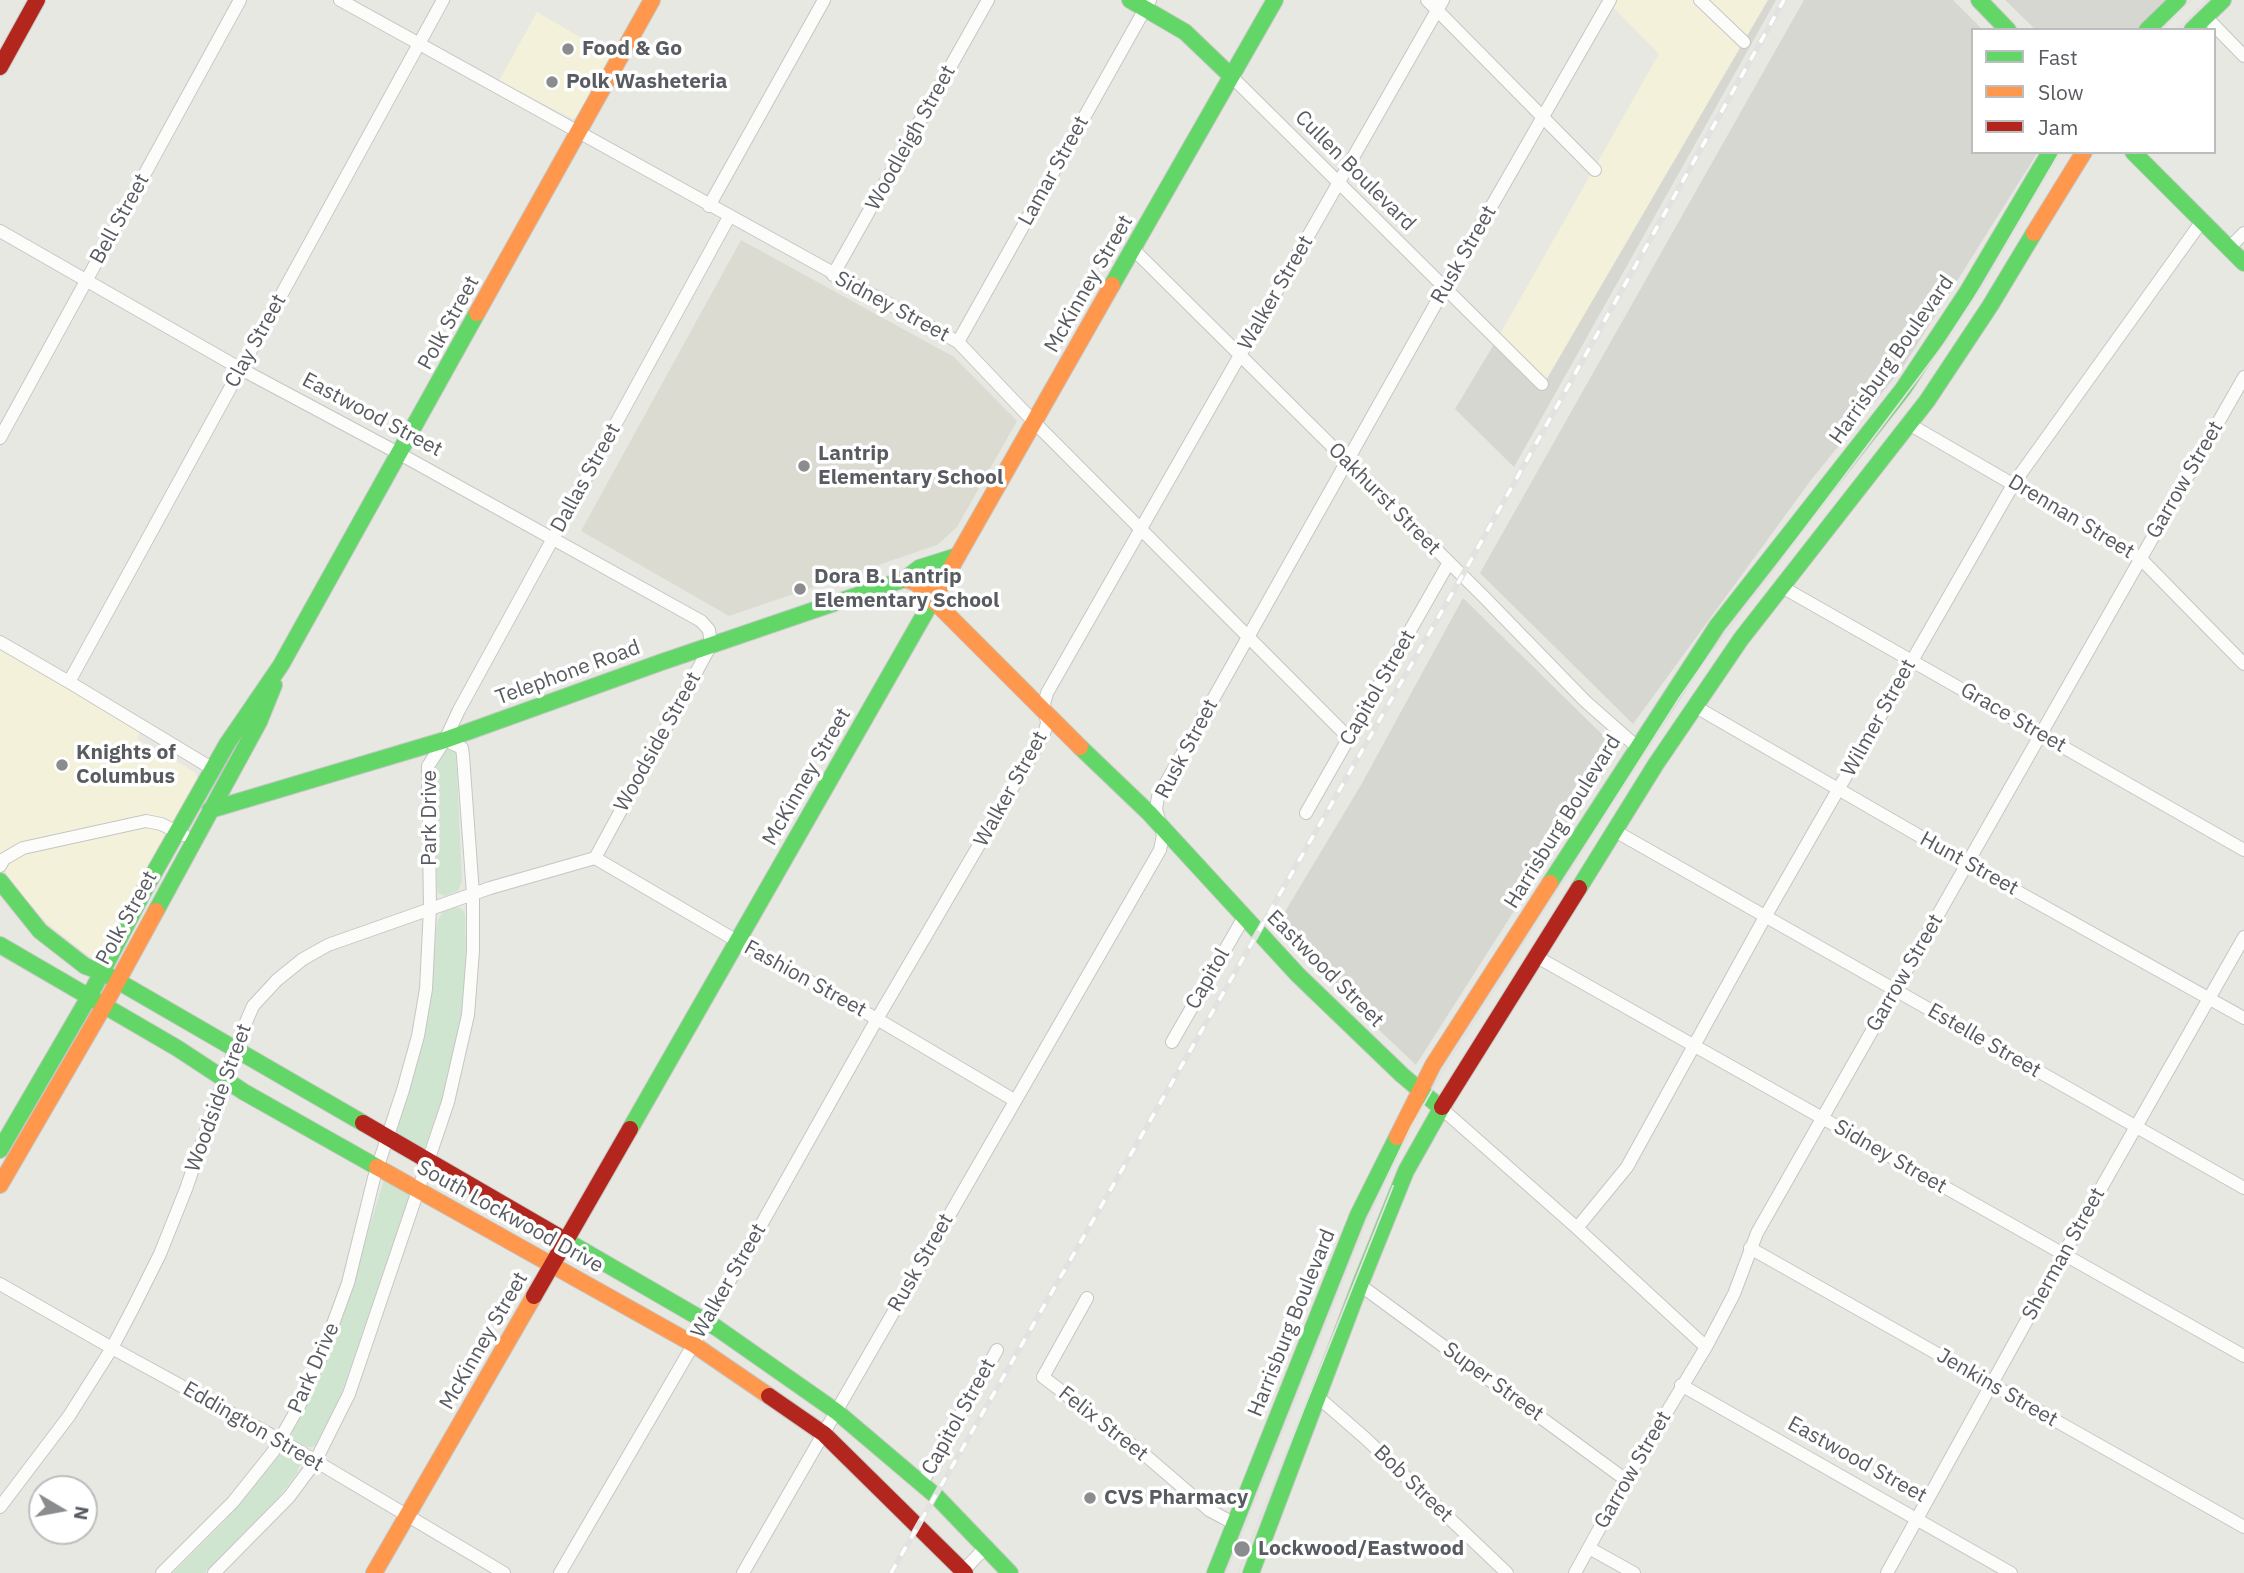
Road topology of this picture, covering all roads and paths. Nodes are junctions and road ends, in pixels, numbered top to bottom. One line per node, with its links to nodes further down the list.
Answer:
1 (37, 0): 25 (main road)
2 (240, 0): 43 (street, Bell Street)
3 (340, 0): 23 (street, Sidney Street)
4 (443, 0): 23 (street, Clay Street)
5 (652, 0): 28 (main road, Polk Street)
6 (824, 0): 34 (street)
7 (988, 0): 42 (street, Woodleigh Street)
8 (1130, 0): 16 (main road, Cullen Boulevard)
9 (1275, 0): 26 (main road, McKinney Street)
10 (1427, 0): 17 (street)
11 (1610, 0): 27 (street, Rusk Street)
12 (1700, 0): 22 (street)
13 (1979, 0): 19 (main road)
14 (2178, 0): 20 (main road)
15 (2223, 0): 18 (main road)
16 (1147, 4): 26 (main road, Cullen Boulevard); 45 (street, Lamar Street)
17 (1440, 5): 27 (street); 33 (street, Walker Street)
18 (2206, 17): 21 (main road); 24 (street)
19 (2006, 28)
20 (2149, 28)
21 (2194, 28)
22 (1744, 42)
23 (418, 44): 28 (street, Sidney Street); 47 (street, Clay Street)
24 (2244, 55)
25 (0, 67)
26 (1231, 76): 33 (street, Cullen Boulevard); 40 (main road, McKinney Street)
27 (1543, 117): 32 (street); 44 (street, Rusk Street)
28 (578, 133): 34 (street, Sidney Street); 53 (main road, Polk Street)
29 (2049, 154): 76 (main road, Harrisburg Boulevard)
30 (2083, 154): 51 (main road)
31 (2135, 154): 36 (main road)
32 (1595, 170)
33 (1338, 184): 44 (street, Cullen Boulevard); 46 (street, Walker Street)
34 (709, 206): 35 (street, Sidney Street)
35 (729, 217): 42 (street, Sidney Street); 57 (street, Dallas Street)
36 (2202, 221): 39 (main road); 55 (street, Wilmer Street)
37 (0, 231): 43 (street, Eastwood Street)
38 (2244, 233): 39 (street)
39 (2229, 248): 41 (main road)
40 (1133, 249): 46 (street, Oakhurst Street); 50 (main road, McKinney Street)
41 (2244, 263)
42 (833, 275): 45 (street, Sidney Street)
43 (86, 279): 47 (street, Eastwood Street); 52 (street, Bell Street)
44 (1444, 289): 49 (street, Cullen Boulevard); 54 (street, Rusk Street)
45 (958, 342): 50 (street, Sidney Street)
46 (1240, 357): 54 (street, Oakhurst Street); 56 (street, Walker Street)
47 (241, 369): 53 (street, Eastwood Street); 70 (street, Clay Street)
48 (2244, 377): 59 (street, Garrow Street)
49 (1542, 384)
50 (1034, 422): 56 (street, Sidney Street); 58 (main road, McKinney Street)
51 (1909, 424): 55 (street, Drennan Street); 62 (main road)
52 (0, 438)
53 (400, 454): 57 (street, Eastwood Street); 69 (main road, Polk Street)
54 (1348, 463): 60 (street, Oakhurst Street); 64 (street, Rusk Street)
55 (2014, 483): 59 (street, Drennan Street); 67 (street, Wilmer Street)
56 (1141, 530): 64 (street, Sidney Street); 72 (street, Walker Street)
57 (552, 539): 66 (street, Eastwood Street); 75 (street, Dallas Street)
58 (957, 556): 61 (main road, Telephone Road); 63 (main road, McKinney Street)
59 (2140, 558): 68 (street, Drennan Street); 73 (street, Garrow Street)
60 (1448, 564): 74 (street, Capitol Street); 76 (street, Oakhurst Street)
61 (905, 579): 63 (main road); 66 (main road, Telephone Road)
62 (1782, 587): 67 (street, Grace Street); 71 (main road)
63 (933, 600): 72 (main road, Eastwood Street); 97 (main road, McKinney Street)
64 (1248, 638): 74 (street, Sidney Street); 83 (street, Rusk Street)
65 (0, 642): 70 (street)
66 (711, 645): 75 (main road, Telephone Road); 88 (street, Woodside Street)
67 (1912, 660): 73 (street, Grace Street); 79 (street, Wilmer Street)
68 (2243, 661)
69 (281, 665): 77 (main road, Polk Street); 78 (main road, Polk Street)
70 (69, 682): 77 (street)
71 (1696, 707): 79 (street, Hunt Street); 85 (main road)
72 (1046, 713): 83 (main road, Eastwood Street); 106 (street, Walker Street)
73 (2041, 734): 87 (street, Grace Street); 89 (street, Garrow Street)
74 (1349, 738): 82 (street, Capitol Street)
75 (445, 740): 80 (main road, Telephone Road); 92 (street, Park Drive); 93 (street, Park Drive)
76 (1636, 746): 111 (main road, Harrisburg Boulevard)
77 (213, 769): 78 (main road); 84 (main road, Polk Street)
78 (228, 778): 80 (main road); 81 (main road, Polk Street)
79 (1839, 790): 89 (street, Hunt Street); 95 (street, Wilmer Street)
80 (264, 794): 81 (main road, Telephone Road)
81 (210, 810): 86 (main road, Polk Street)
82 (1306, 813)
83 (1161, 824): 94 (main road, Eastwood Street); 112 (street, Rusk Street)
84 (177, 831): 86 (street); 90 (street); 100 (main road, Polk Street)
85 (1615, 831): 95 (street, Estelle Street); 99 (main road)
86 (194, 840): 100 (main road, Polk Street)
87 (2244, 849)
88 (595, 859): 92 (street, Woodside Street); 97 (street, Fashion Street)
89 (1968, 864): 101 (street, Garrow Street); 103 (street, Hunt Street)
90 (0, 866)
91 (0, 881): 100 (main road, South Lockwood Drive)
92 (472, 894): 93 (street, Woodside Street); 118 (street, Park Drive)
93 (430, 908): 109 (street, Woodside Street); 116 (street, Park Drive)
94 (1244, 917): 107 (street, Capitol); 111 (main road, Eastwood Street)
95 (1765, 917): 101 (street, Estelle Street); 108 (street, Wilmer Street)
96 (2244, 937): 103 (street, Sherman Street)
97 (737, 941): 106 (street, Fashion Street); 124 (main road, McKinney Street)
98 (0, 944): 102 (main road, South Lockwood Drive)
99 (1536, 957): 108 (street, Sidney Street); 113 (main road)
100 (109, 976): 102 (main road, Polk Street); 104 (main road, Polk Street); 109 (main road, South Lockwood Drive)
101 (1896, 991): 114 (street, Garrow Street); 115 (street, Estelle Street)
102 (89, 997): 104 (main road, South Lockwood Drive); 117 (main road, Polk Street)
103 (2208, 998): 105 (street, Hunt Street); 115 (street, Sherman Street)
104 (104, 1006): 110 (main road, South Lockwood Drive); 120 (main road, Polk Street)
105 (2244, 1018)
106 (877, 1019): 112 (street, Fashion Street); 131 (street, Walker Street)
107 (1172, 1042)
108 (1694, 1046): 114 (street, Sidney Street); 123 (street, Wilmer Street)
109 (234, 1050): 110 (street, Woodside Street); 116 (main road, South Lockwood Drive)
110 (225, 1077): 119 (main road, South Lockwood Drive); 134 (street, Woodside Street)
111 (1419, 1090): 113 (main road, Eastwood Street); 149 (main road, Harrisburg Boulevard)
112 (1014, 1100): 140 (street, Rusk Street)
113 (1441, 1108): 123 (street, Eastwood Street); 129 (main road)
114 (1822, 1119): 125 (street, Garrow Street); 126 (street, Sidney Street)
115 (2135, 1127): 121 (street, Estelle Street); 126 (street, Sherman Street)
116 (387, 1138): 118 (main road, South Lockwood Drive); 119 (street, Park Drive)
117 (0, 1150)
118 (428, 1161): 122 (street, Park Drive); 124 (main road, South Lockwood Drive)
119 (377, 1168): 122 (main road, South Lockwood Drive); 142 (street, Park Drive)
120 (0, 1185)
121 (2244, 1188)
122 (419, 1189): 127 (main road, South Lockwood Drive); 143 (street, Park Drive)
123 (1577, 1228): 133 (street, Eastwood Street)
124 (566, 1242): 127 (main road, McKinney Street); 131 (main road, South Lockwood Drive)
125 (1750, 1248): 133 (street, Garrow Street); 137 (street, Jenkins Street)
126 (2063, 1255): 136 (street, Sidney Street); 137 (street, Sherman Street)
127 (552, 1265): 132 (main road, South Lockwood Drive); 147 (main road, McKinney Street)
128 (0, 1284): 134 (street, Eddington Street)
129 (1360, 1285): 139 (main road); 144 (street, Super Street)
130 (1087, 1298): 149 (street, Felix Street)
131 (707, 1321): 132 (street, Walker Street); 140 (main road, South Lockwood Drive)
132 (693, 1344): 141 (main road, South Lockwood Drive); 158 (street, Walker Street)
133 (1706, 1347): 138 (street, Garrow Street)
134 (112, 1348): 142 (street, Eddington Street); 146 (street, Woodside Street)
135 (997, 1350): 145 (street, Capitol Street)
136 (2244, 1356)
137 (1991, 1384): 148 (street, Sherman Street); 150 (street, Jenkins Street)
138 (1681, 1385): 144 (street, Garrow Street); 148 (street, Eastwood Street)
139 (1318, 1397): 162 (main road); 163 (street, Bob Street)
140 (837, 1412): 141 (street, Rusk Street); 145 (main road, South Lockwood Drive)
141 (824, 1434): 153 (main road, South Lockwood Drive); 159 (street, Rusk Street)
142 (280, 1440): 143 (street, Eddington Street); 154 (street, Park Drive)
143 (315, 1462): 147 (street, Eddington Street); 155 (street, Park Drive)
144 (1626, 1480): 152 (street, Garrow Street)
145 (921, 1485): 151 (main road, South Lockwood Drive)
146 (0, 1507)
147 (406, 1516): 156 (main road, McKinney Street); 157 (street, Eddington Street)
148 (1917, 1518): 166 (street, Sherman Street); 167 (street, Eastwood Street)
149 (1235, 1524): 161 (main road, Harrisburg Boulevard)
150 (2244, 1527)
151 (986, 1547): 153 (street); 160 (main road, South Lockwood Drive)
152 (1589, 1548): 164 (street, Garrow Street); 165 (street)
153 (963, 1572)
154 (162, 1573)
155 (214, 1573)
156 (374, 1573)
157 (503, 1573)
158 (560, 1573)
159 (743, 1573)
160 (1010, 1573)
161 (1215, 1573)
162 (1253, 1573)
163 (1507, 1573)
164 (1574, 1573)
165 (1634, 1573)
166 (1887, 1573)
167 (2011, 1573)

